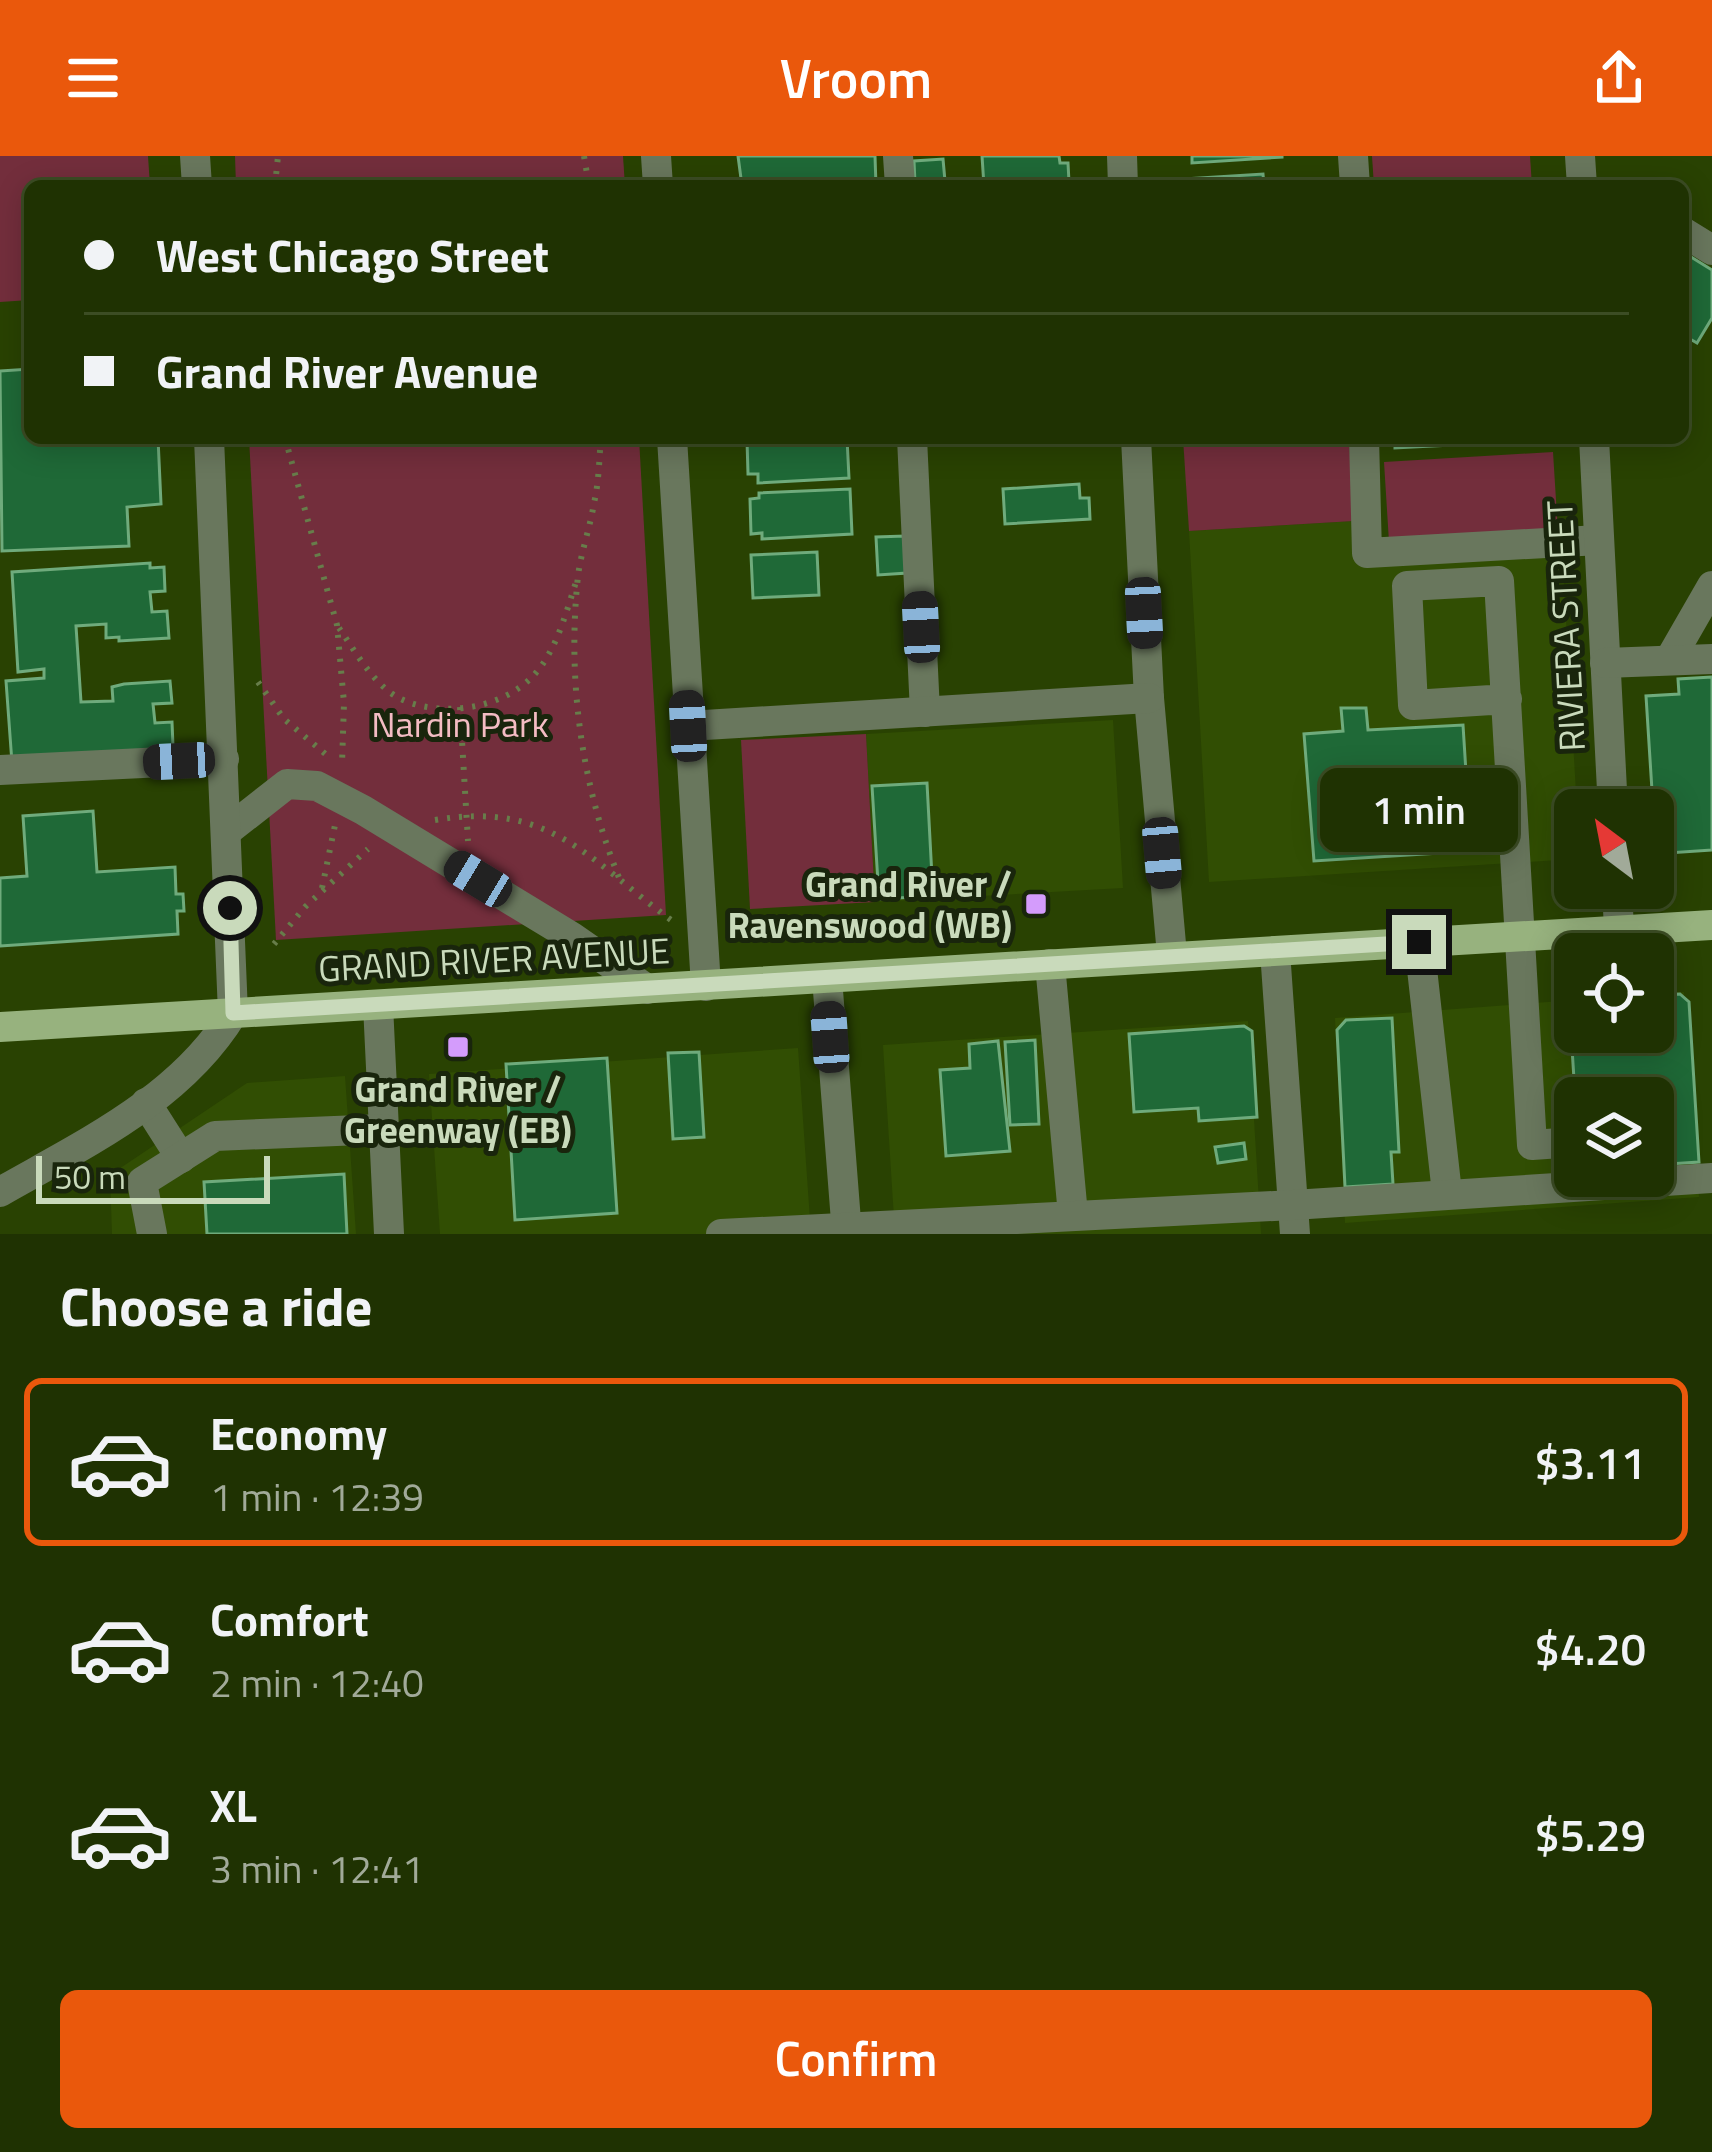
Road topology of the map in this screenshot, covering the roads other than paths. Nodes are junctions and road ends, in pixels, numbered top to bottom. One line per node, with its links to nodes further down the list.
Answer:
1 (208, 444): 16 (street)
2 (672, 444): 15 (street)
3 (912, 444): 14 (street)
4 (1136, 444): 12 (street)
5 (1364, 444): 7 (street)
6 (1594, 444): 7 (street, RIVIERA STREET)
7 (1600, 540): 11 (street, RIVIERA STREET)
8 (1712, 586): 9 (street)
9 (1670, 658): 10 (street); 11 (street)
10 (1712, 659)
11 (1605, 663): 18 (street, RIVIERA STREET)
12 (1149, 698): 14 (street); 26 (street)
13 (1507, 699): 13 (street); 23 (street)
14 (925, 712): 15 (street)
15 (688, 726): 29 (street)
16 (224, 760): 17 (street); 19 (street)
17 (0, 770)
18 (1612, 789)
19 (227, 831): 30 (street); 32 (street)
20 (1618, 909): 22 (street)
21 (1712, 926): 22 (main road, GRAND RIVER AVENUE)
22 (1619, 930): 23 (main road, GRAND RIVER AVENUE)
23 (1519, 936): 24 (main road, GRAND RIVER AVENUE); 37 (street)
24 (1419, 942): 25 (main road, GRAND RIVER AVENUE); 42 (street)
25 (1275, 951): 26 (main road, GRAND RIVER AVENUE); 44 (street)
26 (1172, 955): 27 (main road, GRAND RIVER AVENUE)
27 (1050, 964): 28 (main road, GRAND RIVER AVENUE); 43 (street)
28 (826, 978): 29 (main road, GRAND RIVER AVENUE); 45 (street)
29 (706, 986): 30 (main road, GRAND RIVER AVENUE)
30 (646, 989): 31 (main road, GRAND RIVER AVENUE)
31 (378, 1005): 32 (main road, GRAND RIVER AVENUE); 35 (street)
32 (233, 1013): 33 (main road, GRAND RIVER AVENUE); 34 (street)
33 (0, 1027)
34 (146, 1103): 38 (street); 41 (street)
35 (384, 1129): 38 (street); 47 (street)
36 (1554, 1143): 37 (street)
37 (1532, 1145): 40 (street)
38 (181, 1158): 46 (street)
39 (1712, 1178): 40 (street)
40 (1537, 1188): 42 (street)
41 (0, 1192)
42 (1447, 1193): 44 (street)
43 (1073, 1215): 44 (street); 45 (street)
44 (1294, 1220)
45 (847, 1230): 48 (street)
46 (152, 1234)
47 (389, 1234)
48 (721, 1234)

